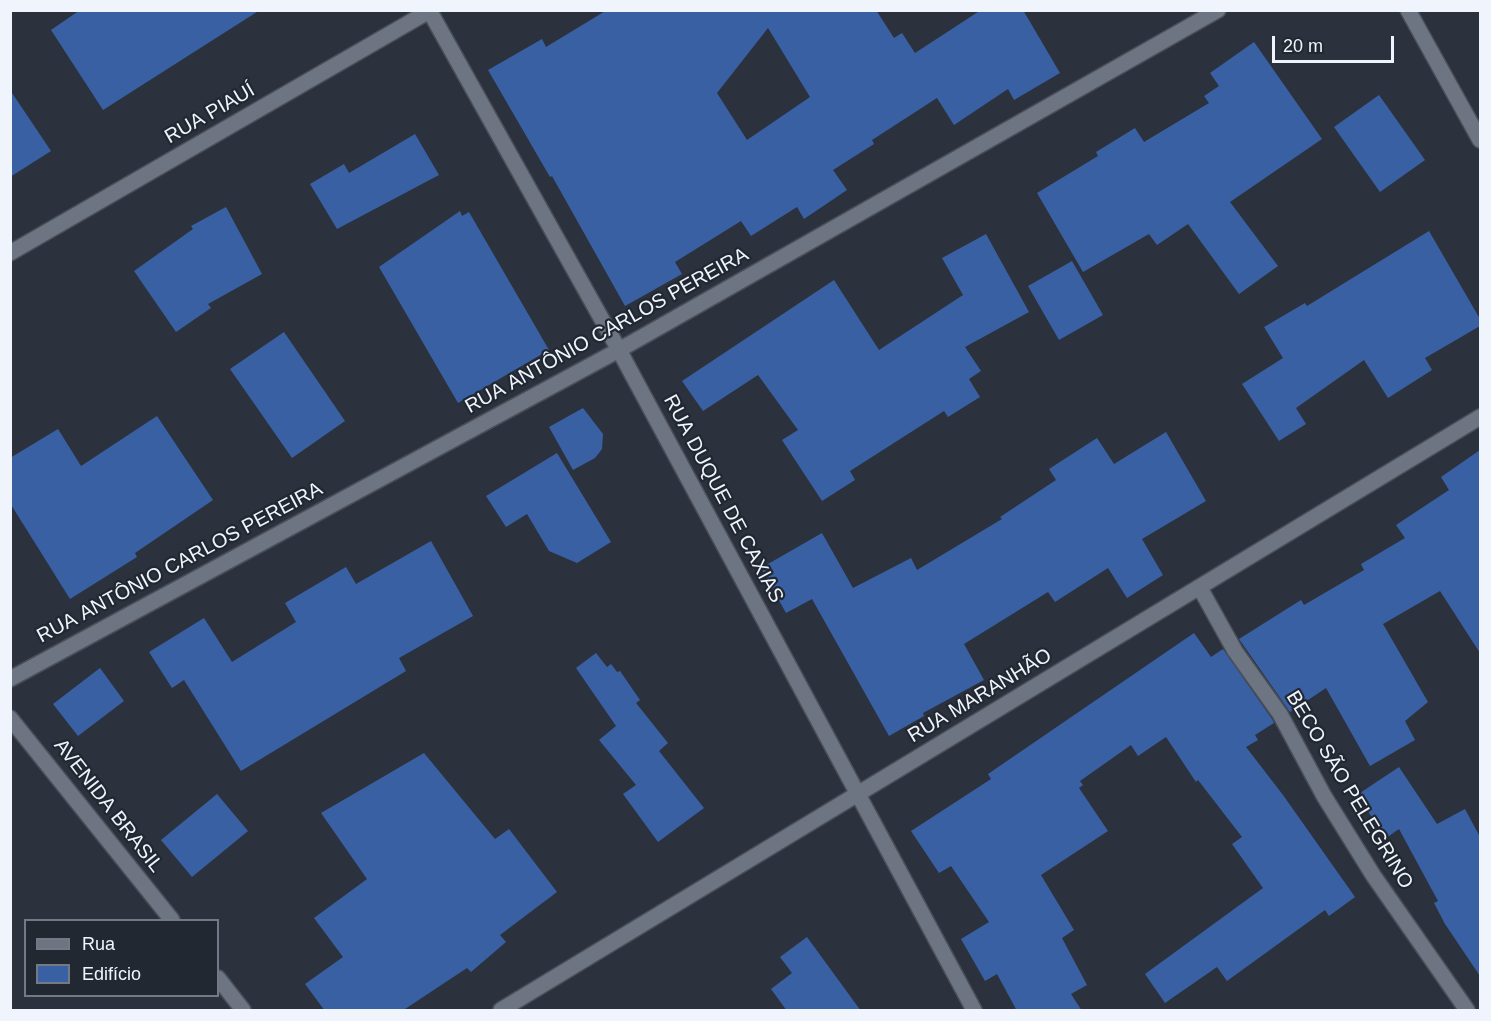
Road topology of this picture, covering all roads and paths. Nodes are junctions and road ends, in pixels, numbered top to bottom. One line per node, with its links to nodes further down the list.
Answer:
1 (1218, 10): 6 (street, RUA ANTÔNIO CARLOS PEREIRA)
2 (1408, 10): 4 (street)
3 (430, 11): 5 (street, RUA PIAUÍ); 6 (street, RUA DUQUE DE CAXIAS)
4 (1480, 140)
5 (10, 253)
6 (619, 350): 9 (street, RUA ANTÔNIO CARLOS PEREIRA); 11 (street, RUA DUQUE DE CAXIAS)
7 (1480, 417): 8 (street, RUA MARANHÃO)
8 (1200, 588): 11 (street, RUA MARANHÃO); 17 (street, BECO SÃO PELEGRINO)
9 (10, 679)
10 (10, 718): 12 (street, AVENIDA BRASIL)
11 (857, 795): 15 (street, RUA MARANHÃO); 16 (street, RUA DUQUE DE CAXIAS)
12 (170, 919)
13 (219, 979): 14 (street)
14 (243, 1011)
15 (501, 1011)
16 (974, 1011)
17 (1467, 1011)

